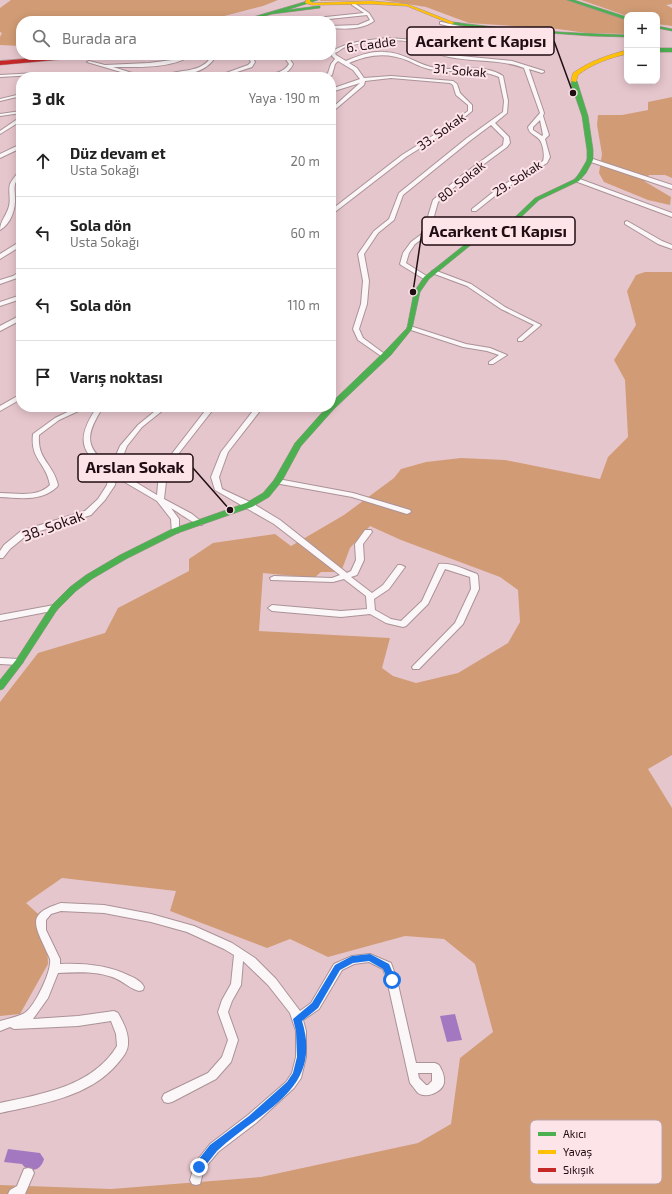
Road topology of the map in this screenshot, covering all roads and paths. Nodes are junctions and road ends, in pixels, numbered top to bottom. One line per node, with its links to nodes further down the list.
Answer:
1 (569, 0): 9 (main road)
2 (310, 1): 4 (main road); 5 (main road)
3 (353, 4): 4 (main road); 5 (main road); 6 (street)
4 (422, 10): 12 (main road)
5 (272, 13): 7 (main road)
6 (368, 14): 8 (street); 11 (street)
7 (261, 16)
8 (336, 17)
9 (624, 18)
10 (442, 23): 14 (street)
11 (336, 27)
12 (508, 29): 14 (street); 18 (main road)
13 (672, 30): 15 (main road)
14 (482, 31): 20 (street)
15 (660, 32)
16 (660, 33): 17 (main road)
17 (672, 35)
18 (624, 36)
19 (450, 37): 20 (street)
20 (462, 39): 24 (street)
21 (365, 42): 22 (street); 23 (street, 6. Cadde); 38 (street, 6. Cadde)
22 (338, 44)
23 (336, 50)
24 (482, 50)
25 (660, 50): 26 (main road)
26 (672, 50)
27 (624, 53): 63 (main road)
28 (337, 59): 36 (street, 6. Cadde); 43 (street)
29 (50, 60): 35 (main road)
30 (92, 60): 37 (street)
31 (180, 60): 37 (street)
32 (213, 60): 40 (street)
33 (252, 60): 41 (street)
34 (288, 60): 42 (street)
35 (0, 62)
36 (346, 63): 47 (street, 6. Cadde); 58 (street, 31. Sokak)
37 (106, 66): 39 (street)
38 (526, 66): 44 (street, 6. Cadde); 56 (street, 29. Sokak)
39 (126, 72)
40 (183, 72)
41 (232, 72)
42 (283, 72)
43 (331, 72)
44 (542, 72)
45 (16, 75): 46 (street)
46 (0, 76)
47 (363, 80): 48 (street); 53 (street); 67 (street, 33. Sokak)
48 (336, 89)
49 (0, 93): 51 (street)
50 (16, 96): 51 (street)
51 (9, 98): 52 (street)
52 (0, 100)
53 (338, 107)
54 (16, 113): 55 (street)
55 (0, 115)
56 (541, 116): 60 (street, 29. Sokak); 60 (street, 29. Sokak)
57 (16, 122): 59 (street)
58 (492, 123): 77 (street, 80. Sokak); 85 (street, 31. Sokak)
59 (0, 133)
60 (542, 139): 68 (street, 29. Sokak)
61 (16, 148): 62 (street)
62 (0, 156)
63 (590, 160): 65 (main road); 66 (street)
64 (16, 179): 71 (street)
65 (576, 180): 69 (street); 75 (main road)
66 (672, 187)
67 (336, 210)
68 (474, 210)
69 (672, 216)
70 (627, 223): 73 (street)
71 (0, 228)
72 (16, 246): 74 (street)
73 (672, 247)
74 (0, 257)
75 (434, 272): 77 (main road); 84 (street)
76 (16, 276): 78 (street)
77 (426, 278): 82 (main road)
78 (0, 282)
79 (16, 299): 80 (street)
80 (3, 303)
81 (16, 321): 83 (street)
82 (410, 328): 85 (main road); 86 (street)
83 (0, 329)
84 (520, 340)
85 (384, 356): 88 (main road)
86 (492, 363)
87 (16, 399): 89 (street)
88 (336, 402)
89 (0, 409)
90 (72, 412): 98 (street)
91 (97, 412): 96 (street)
92 (158, 412): 96 (street)
93 (208, 412): 99 (street)
94 (256, 412): 100 (street)
95 (327, 412): 97 (main road)
96 (113, 471): 99 (street); 105 (street, 38. Sokak)
97 (278, 481): 100 (main road); 101 (street)
98 (0, 495)
99 (160, 500): 102 (street); 103 (street)
100 (249, 505): 102 (main road); 107 (street)
101 (407, 512)
102 (199, 522): 103 (main road)
103 (175, 531): 110 (main road)
104 (368, 532): 107 (street)
105 (0, 556)
106 (401, 567): 109 (street)
107 (346, 576): 108 (street); 109 (street)
108 (274, 578)
109 (371, 597): 112 (street)
110 (54, 608): 113 (street); 115 (main road)
111 (272, 608): 112 (street)
112 (371, 611): 116 (street)
113 (0, 618)
114 (0, 661): 115 (street)
115 (19, 662): 117 (main road)
116 (416, 667)
117 (0, 686)
118 (239, 954): 119 (street); 121 (street); 124 (street)
119 (54, 969): 120 (street); 122 (street)
120 (139, 988)
121 (297, 1019): 123 (street); 127 (street)
122 (3, 1025): 125 (street)
123 (412, 1068)
124 (168, 1098)
125 (0, 1108)
126 (28, 1173): 128 (street)
127 (196, 1180)
128 (14, 1194)

